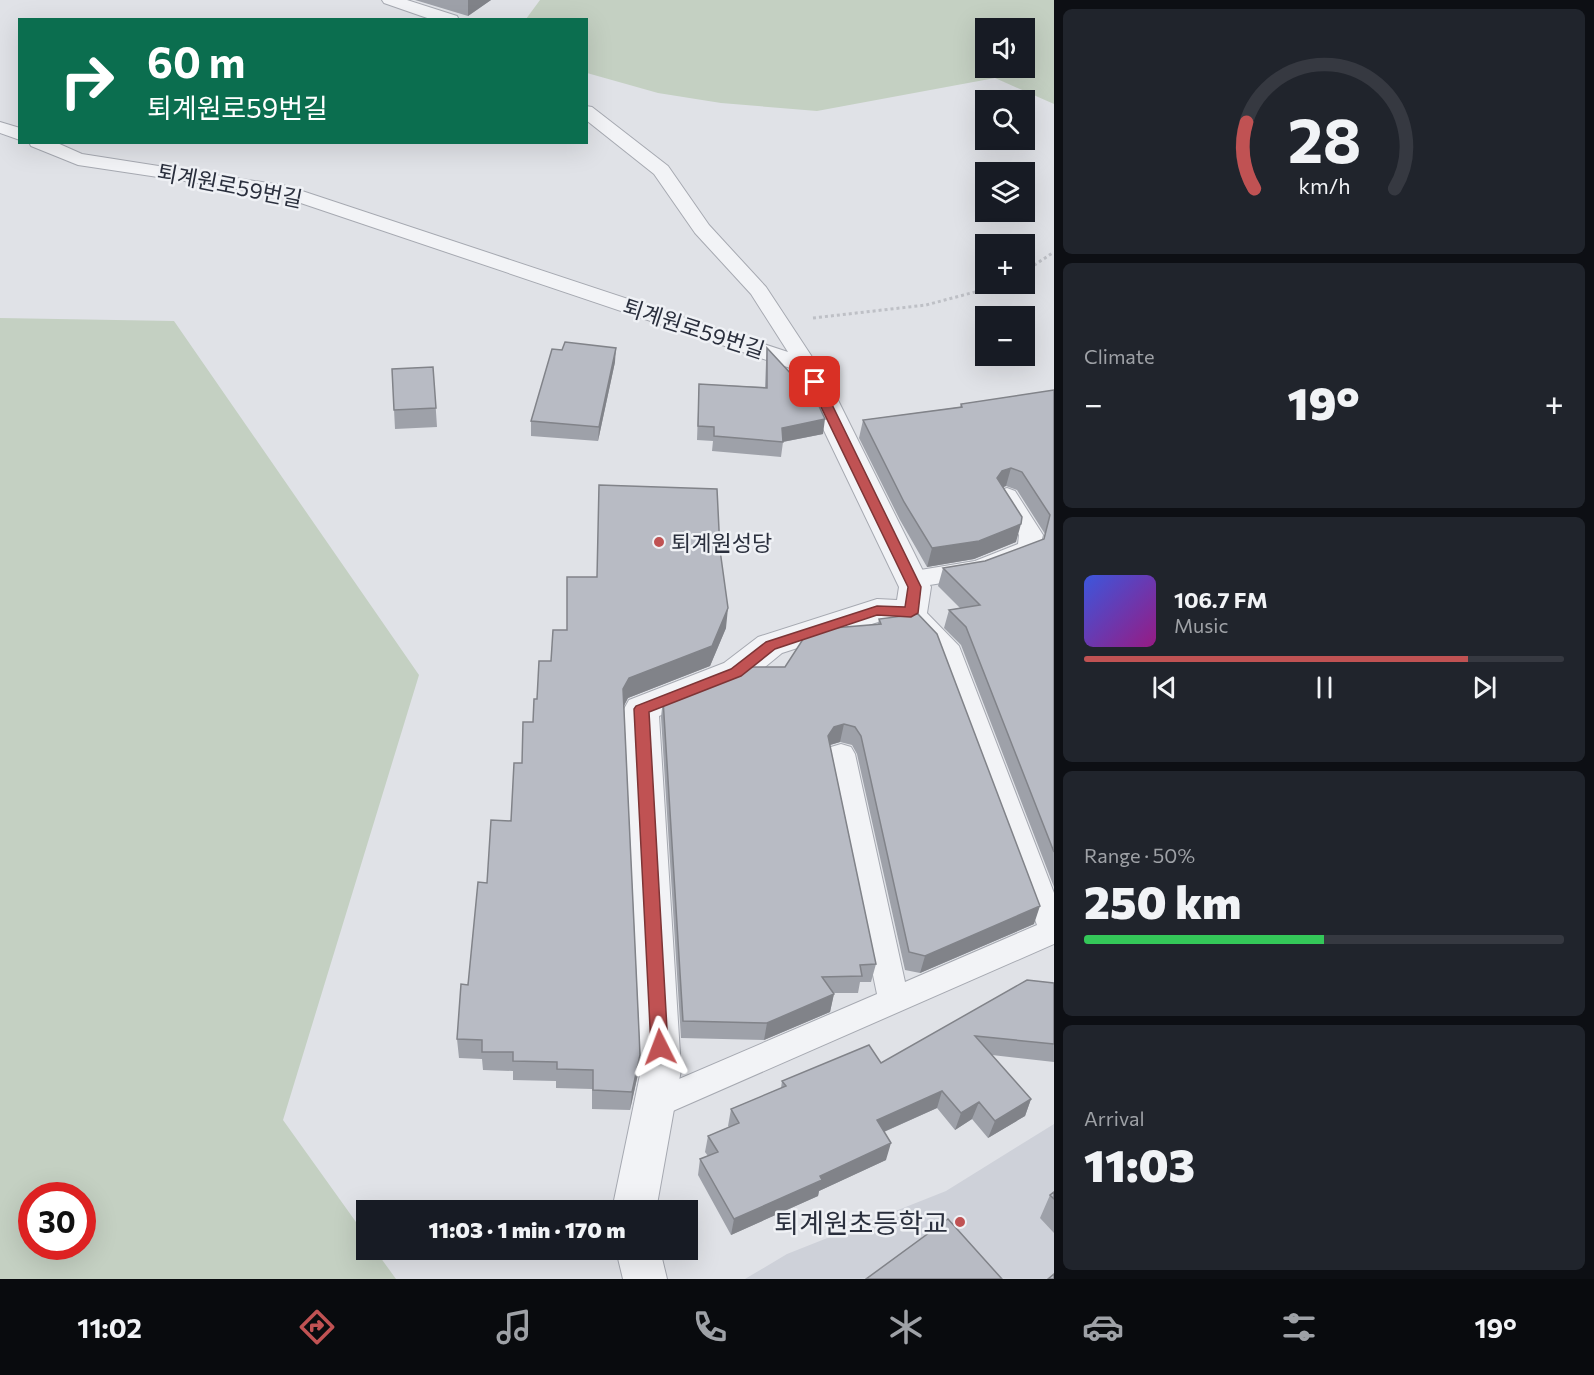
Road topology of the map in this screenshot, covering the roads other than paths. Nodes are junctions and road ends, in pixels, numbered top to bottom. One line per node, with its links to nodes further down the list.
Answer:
1 (390, 0): 2 (lane)
2 (445, 18)
3 (588, 113): 7 (lane)
4 (0, 127): 5 (lane)
5 (18, 134)
6 (43, 144): 7 (lane, 퇴계원로59번길)
7 (807, 366): 9 (street)
8 (1007, 496): 9 (lane)
9 (911, 596): 11 (lane); 13 (street)
10 (841, 754): 12 (lane)
11 (1054, 931): 12 (lane)
12 (894, 1000): 13 (lane)
13 (655, 1104): 14 (street)
14 (636, 1200)
15 (640, 1260): 16 (street)
16 (645, 1279)

